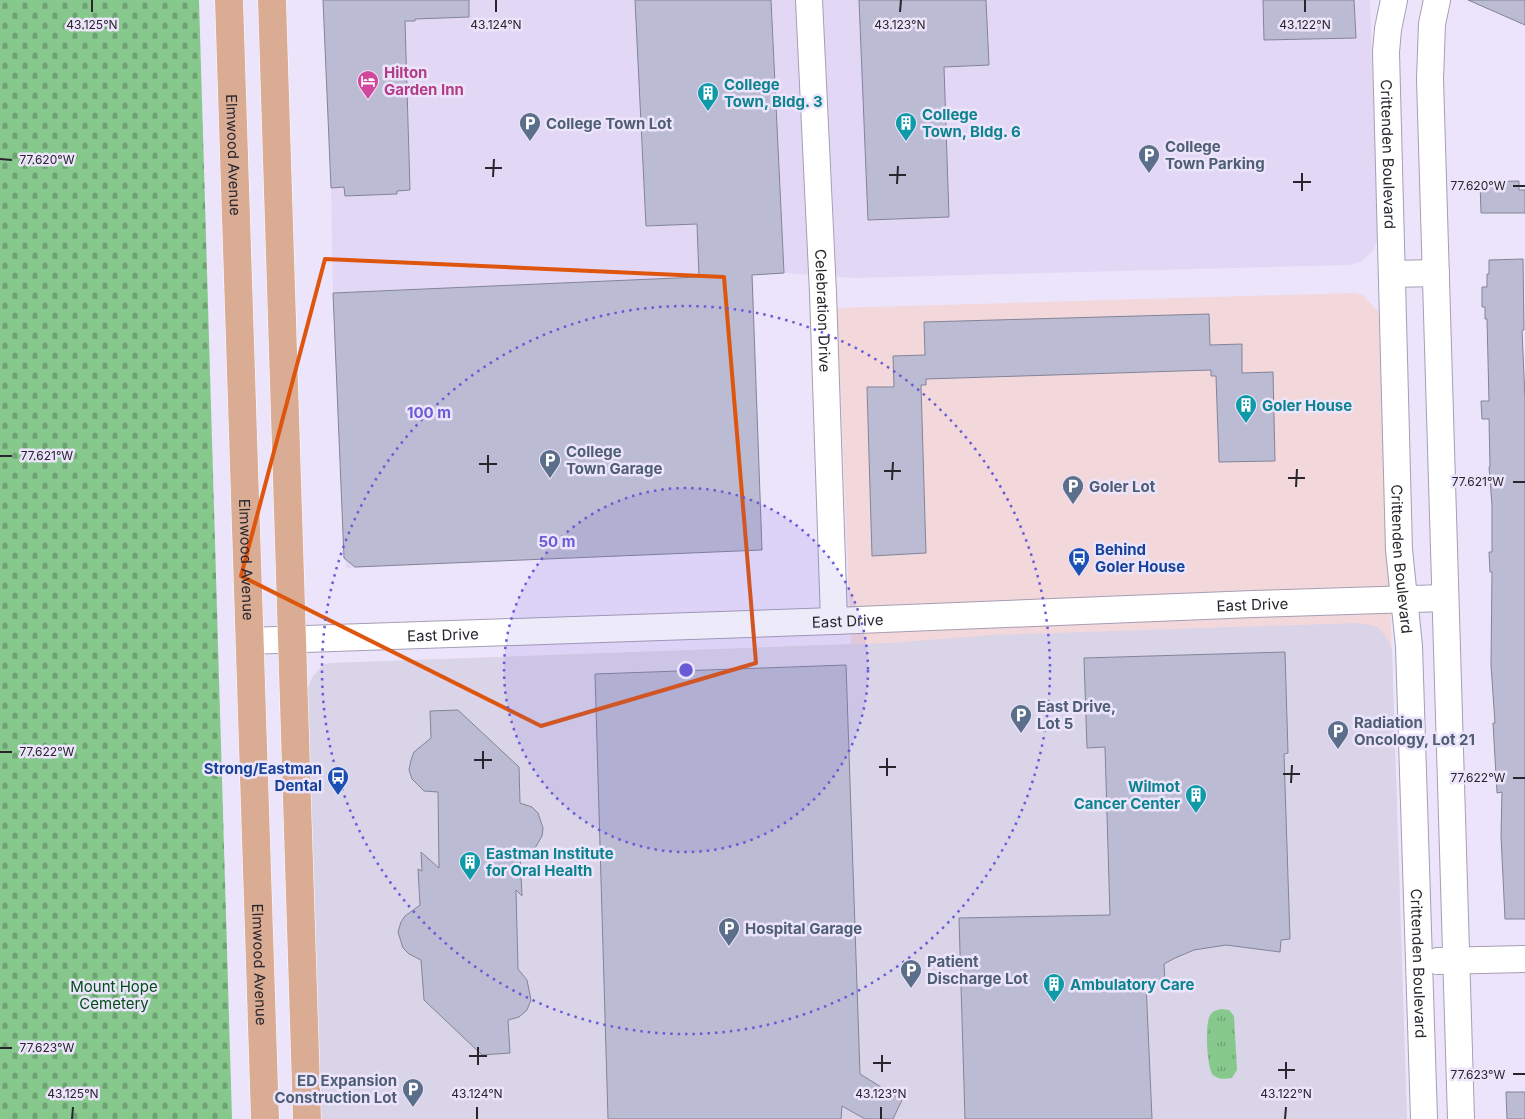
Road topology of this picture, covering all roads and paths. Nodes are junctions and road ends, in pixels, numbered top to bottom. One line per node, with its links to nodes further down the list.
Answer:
1 (229, 0): 12 (main road, Elmwood Avenue)
2 (272, 0): 11 (main road)
3 (809, 0): 10 (street, Celebration Drive)
4 (1394, 0): 7 (street, Crittenden Boulevard)
5 (1437, 0): 6 (street)
6 (1436, 273): 7 (street); 8 (street)
7 (1392, 274): 9 (street, Crittenden Boulevard)
8 (1444, 598): 9 (street, East Drive); 14 (street)
9 (1404, 599): 10 (street, East Drive); 15 (street, Crittenden Boulevard)
10 (834, 622): 11 (street, East Drive)
11 (292, 640): 12 (street, East Drive); 17 (main road)
12 (249, 641): 16 (main road, Elmwood Avenue)
13 (1525, 959): 14 (street)
14 (1456, 960): 15 (street); 19 (street)
15 (1419, 962): 18 (street, Crittenden Boulevard)
16 (265, 1119)
17 (307, 1119)
18 (1424, 1119)
19 (1461, 1119)

